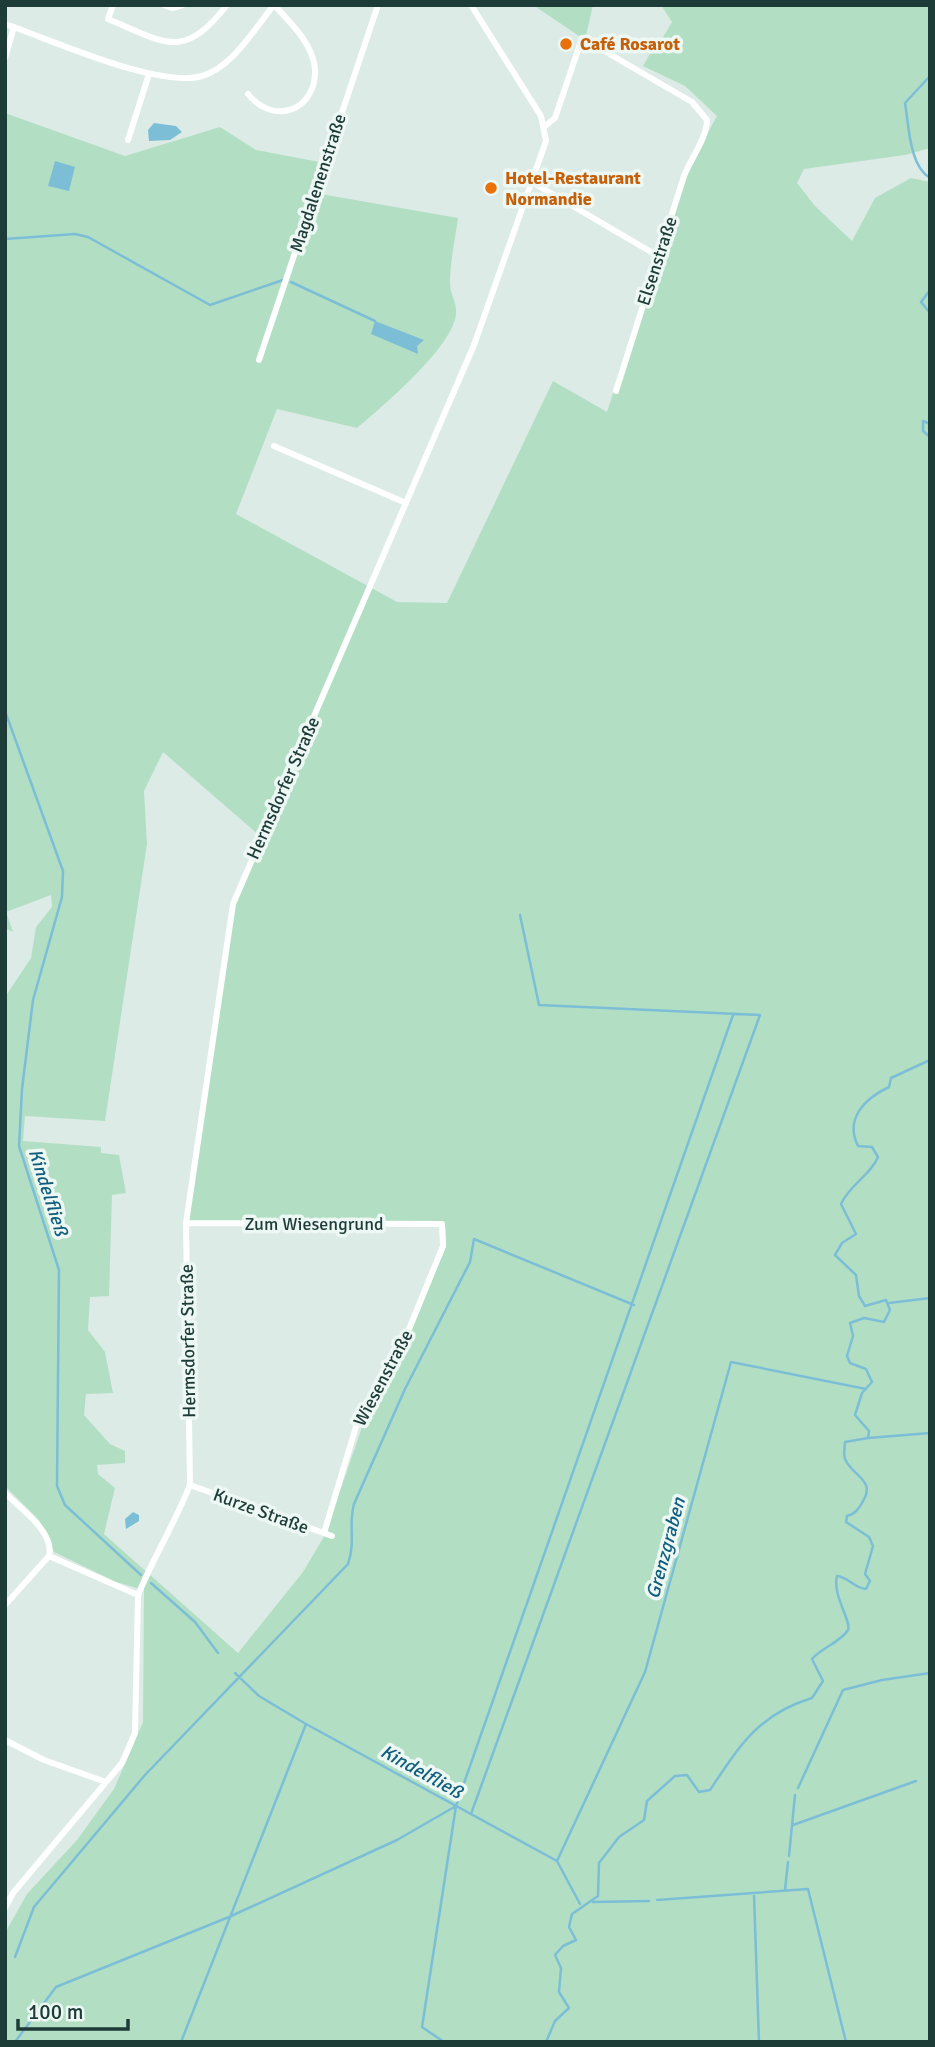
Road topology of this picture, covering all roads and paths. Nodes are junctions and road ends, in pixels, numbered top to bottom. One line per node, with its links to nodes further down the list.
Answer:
1 (113, 5): 4 (street)
2 (164, 5): 3 (street)
3 (183, 5)
4 (227, 5)
5 (274, 5): 11 (street); 12 (street)
6 (378, 5): 18 (street, Magdalenenstraße)
7 (471, 5): 13 (street)
8 (5, 24): 9 (street)
9 (14, 27): 10 (street); 11 (street)
10 (5, 58)
11 (149, 74): 15 (street)
12 (248, 94)
13 (544, 127): 14 (street, Hermsdorfer Straße); 16 (street, Hermsdorfer Straße)
14 (704, 134): 17 (street, Elsenstraße)
15 (128, 140)
16 (532, 182): 17 (street); 21 (street, Hermsdorfer Straße)
17 (658, 256): 19 (street, Elsenstraße)
18 (259, 360)
19 (616, 391)
20 (274, 446): 21 (street)
21 (406, 503): 22 (street, Hermsdorfer Straße)
22 (186, 1223): 23 (street, Zum Wiesengrund); 24 (street, Hermsdorfer Straße)
23 (442, 1224): 26 (street, Wiesenstraße)
24 (190, 1485): 26 (street, Kurze Straße); 29 (street, Hermsdorfer Straße)
25 (5, 1493): 28 (street)
26 (324, 1533): 27 (street, Kurze Straße)
27 (332, 1536)
28 (49, 1556): 29 (street); 30 (street)
29 (138, 1595): 32 (street, Hermsdorfer Straße)
30 (5, 1605)
31 (5, 1740): 32 (street)
32 (106, 1782): 33 (street, Hermsdorfer Straße)
33 (5, 1908)

